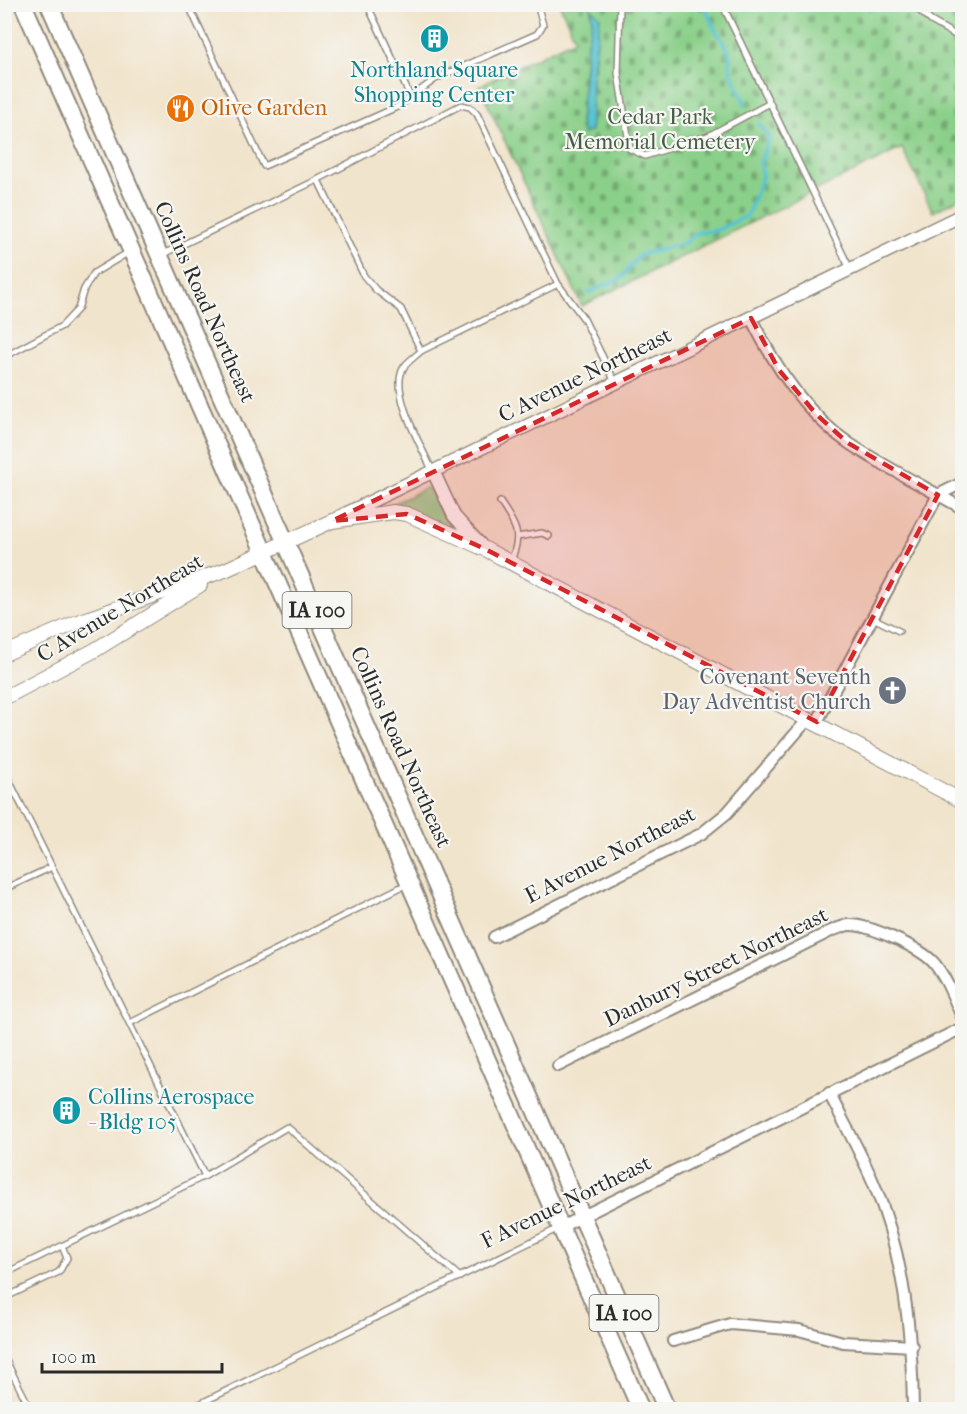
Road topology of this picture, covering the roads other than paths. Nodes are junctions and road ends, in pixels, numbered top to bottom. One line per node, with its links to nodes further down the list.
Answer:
1 (23, 4): 14 (highway, IA 100)
2 (49, 4): 15 (highway, Collins Road Northeast / IA 100)
3 (188, 4): 10 (lane)
4 (367, 4): 10 (lane)
5 (537, 4): 10 (lane)
6 (620, 4): 11 (lane)
7 (722, 4): 11 (lane)
8 (912, 4): 9 (lane)
9 (963, 39)
10 (411, 98)
11 (770, 103): 16 (lane)
12 (318, 180): 15 (lane); 17 (lane); 19 (lane)
13 (963, 214): 16 (street, C Avenue Northeast)
14 (131, 252): 20 (lane); 32 (highway, IA 100)
15 (160, 256): 30 (highway, Collins Road Northeast / IA 100)
16 (850, 269): 18 (street, C Avenue Northeast)
17 (558, 284): 19 (lane); 21 (lane)
18 (751, 318): 21 (street, C Avenue Northeast); 24 (street)
19 (421, 351): 22 (lane)
20 (4, 357)
21 (615, 383): 22 (street, C Avenue Northeast)
22 (434, 473): 27 (street, C Avenue Northeast); 31 (street)
23 (963, 483): 24 (street)
24 (938, 495): 26 (street); 35 (street, E Avenue Northeast)
25 (500, 502): 29 (lane)
26 (963, 508)
27 (332, 520): 30 (main road, C Avenue Northeast); 31 (main road)
28 (549, 536): 29 (lane)
29 (517, 537): 33 (lane)
30 (286, 542): 32 (main road, C Avenue Northeast); 52 (highway, Collins Road Northeast / IA 100)
31 (485, 549): 33 (main road)
32 (263, 553): 34 (main road, C Avenue Northeast); 43 (highway, IA 100)
33 (510, 562): 39 (main road)
34 (225, 570): 37 (main road, C Avenue Northeast); 38 (main road, C Avenue Northeast)
35 (873, 618): 36 (lane); 39 (street, E Avenue Northeast)
36 (899, 631)
37 (4, 654)
38 (4, 698)
39 (813, 720): 41 (main road); 45 (street, E Avenue Northeast)
40 (4, 771): 42 (lane)
41 (963, 801)
42 (52, 867): 44 (lane); 47 (lane)
43 (408, 884): 47 (lane); 53 (highway, IA 100)
44 (4, 890)
45 (494, 937)
46 (963, 1017): 49 (street, Danbury Street Northeast)
47 (130, 1023): 51 (lane)
48 (963, 1028): 50 (street, F Avenue Northeast)
49 (558, 1066)
50 (829, 1093): 52 (street, F Avenue Northeast); 59 (street)
51 (205, 1176): 54 (lane); 56 (lane)
52 (582, 1217): 53 (street, F Avenue Northeast); 64 (highway, Collins Road Northeast / IA 100)
53 (561, 1227): 56 (lane, F Avenue Northeast); 63 (highway, IA 100)
54 (62, 1246): 55 (lane); 57 (lane)
55 (4, 1274)
56 (460, 1276): 62 (lane, F Avenue Northeast)
57 (4, 1298)
58 (673, 1341): 59 (street)
59 (912, 1346): 65 (street)
60 (4, 1357): 61 (lane)
61 (31, 1410)
62 (187, 1410)
63 (641, 1410)
64 (667, 1410)
65 (913, 1410)

